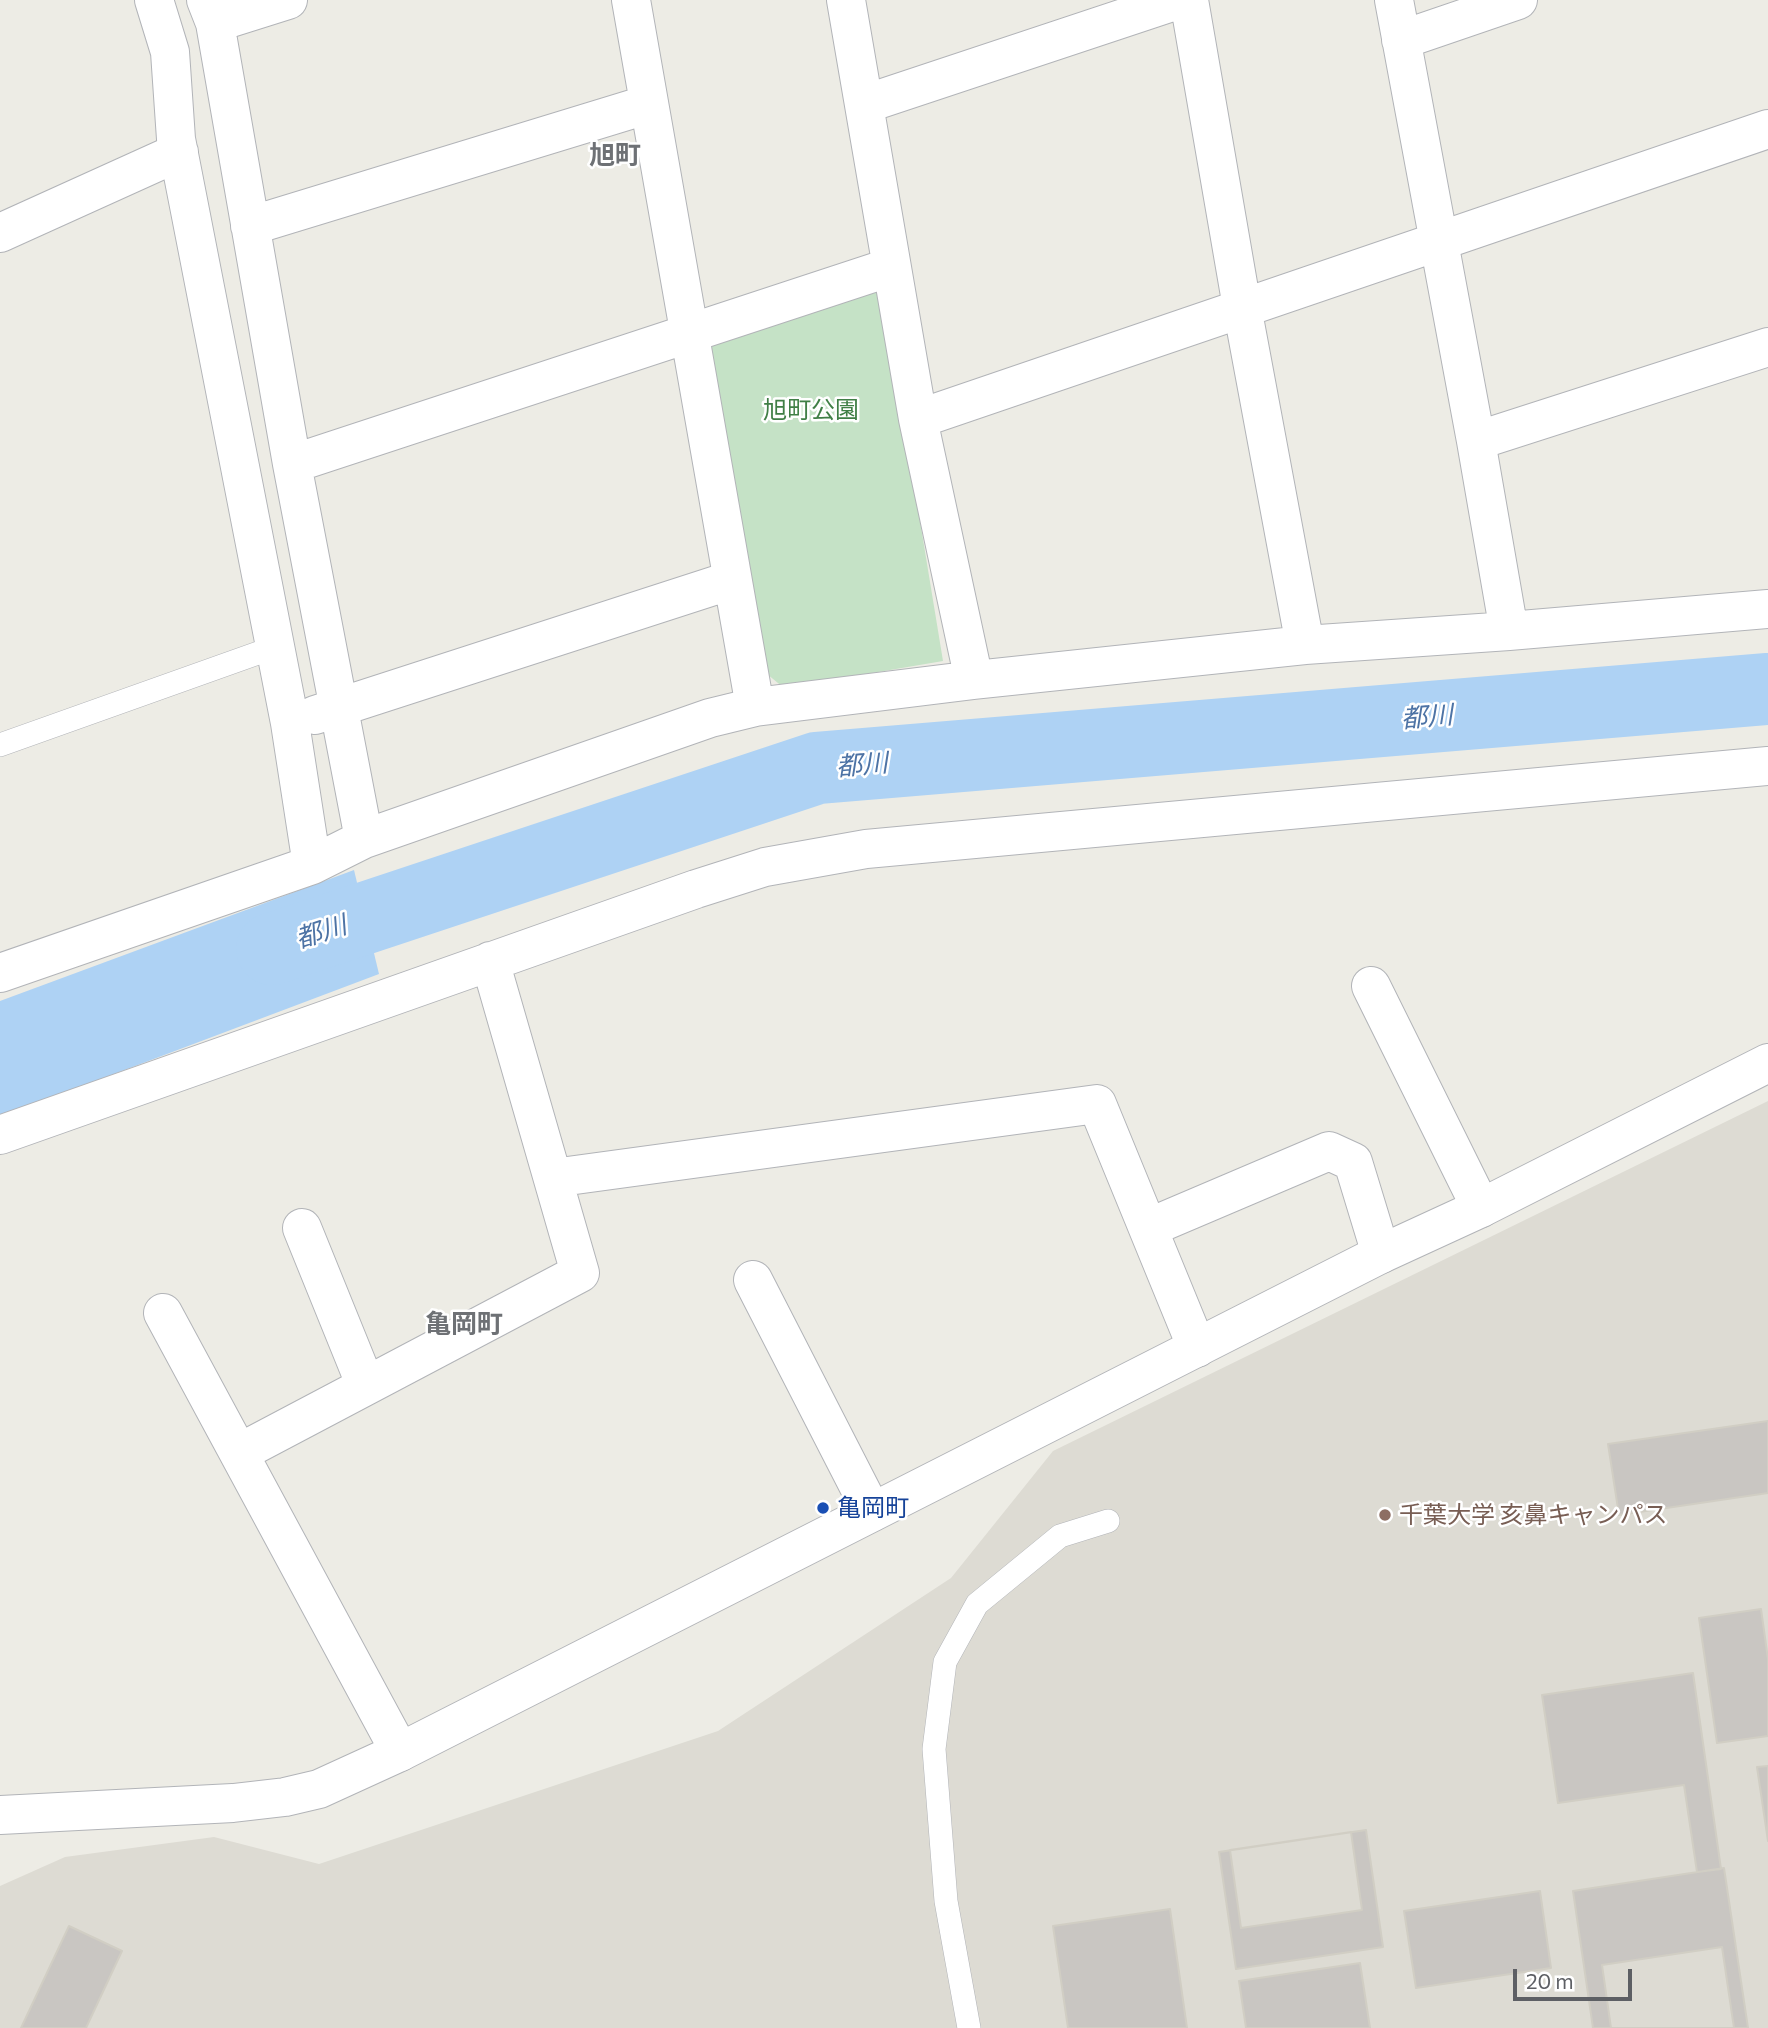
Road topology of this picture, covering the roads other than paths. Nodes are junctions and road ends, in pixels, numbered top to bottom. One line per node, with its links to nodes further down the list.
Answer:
1 (154, 0): 14 (street)
2 (288, 0): 9 (street)
3 (631, 0): 11 (street)
4 (846, 0): 12 (street)
5 (1178, 0): 12 (street)
6 (1189, 0): 19 (street)
7 (1394, 0): 10 (street)
8 (1518, 0): 10 (street)
9 (211, 12): 15 (street)
10 (1401, 40): 17 (street)
11 (649, 104): 15 (street); 20 (street)
12 (865, 104): 18 (street)
13 (1768, 129): 17 (street)
14 (179, 152): 16 (street); 29 (street)
15 (250, 226): 24 (street)
16 (0, 233)
17 (1439, 243): 19 (street); 23 (street)
18 (891, 267): 20 (street); 22 (street)
19 (1242, 307): 22 (street); 28 (street)
20 (689, 334): 24 (street); 25 (street)
21 (1768, 347): 23 (street)
22 (918, 419): 30 (street)
23 (1476, 441): 27 (street)
24 (292, 464): 31 (street)
25 (732, 580): 31 (street); 32 (street)
26 (1768, 609): 27 (street)
27 (1509, 631): 28 (street)
28 (1305, 645): 30 (street)
29 (275, 647): 33 (street); 34 (lane)
30 (974, 680): 32 (street)
31 (339, 707): 33 (street); 36 (street)
32 (755, 707): 36 (street)
33 (290, 723): 37 (street)
34 (0, 746)
35 (1768, 766): 38 (street)
36 (364, 839): 37 (street)
37 (312, 865): 39 (street)
38 (491, 961): 42 (street); 43 (street)
39 (0, 973)
40 (1371, 986): 44 (street)
41 (1768, 1063): 44 (street)
42 (0, 1135)
43 (553, 1178): 46 (street); 51 (street)
44 (1481, 1208): 47 (street)
45 (303, 1228): 51 (street)
46 (1148, 1228): 47 (street); 50 (street)
47 (1381, 1254): 50 (street)
48 (753, 1280): 53 (street)
49 (163, 1313): 52 (street)
50 (1197, 1348): 53 (street)
51 (366, 1386): 52 (street)
52 (239, 1453): 55 (street)
53 (872, 1512): 55 (street)
54 (1108, 1521): 57 (lane)
55 (400, 1752): 56 (street)
56 (0, 1815)
57 (969, 2028)

